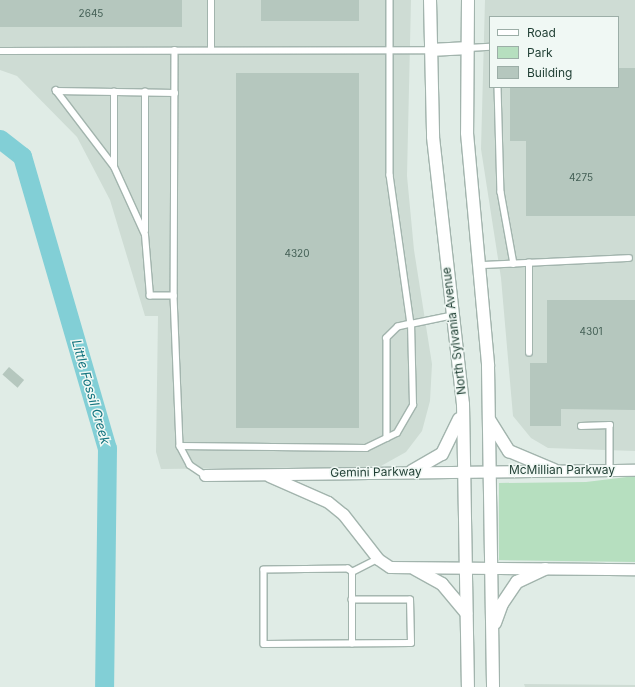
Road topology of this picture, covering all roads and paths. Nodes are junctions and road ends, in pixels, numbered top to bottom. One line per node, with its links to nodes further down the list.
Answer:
1 (211, 0): 8 (lane)
2 (390, 0): 9 (lane)
3 (430, 0): 10 (main road, North Sylvania Avenue)
4 (468, 0): 5 (main road)
5 (468, 48): 6 (lane); 10 (main road); 21 (main road)
6 (489, 48)
7 (175, 50): 8 (lane); 11 (lane); 15 (lane)
8 (211, 50): 9 (lane)
9 (390, 50): 10 (lane); 24 (lane)
10 (431, 50): 23 (main road, North Sylvania Avenue)
11 (0, 51)
12 (498, 88): 20 (lane)
13 (114, 92): 14 (lane); 16 (lane); 16 (lane)
14 (145, 92): 15 (lane); 17 (lane)
15 (175, 92): 22 (lane)
16 (114, 167): 17 (lane)
17 (145, 235): 22 (lane)
18 (629, 258): 19 (lane)
19 (529, 263): 20 (lane); 25 (lane)
20 (514, 264): 21 (lane)
21 (481, 265): 27 (main road)
22 (174, 296): 30 (lane)
23 (454, 315): 24 (lane); 26 (main road, North Sylvania Avenue)
24 (411, 324): 29 (lane); 29 (lane)
25 (529, 353)
26 (462, 404): 31 (main road, North Sylvania Avenue); 36 (main road)
27 (488, 415): 32 (main road); 33 (main road)
28 (581, 426): 34 (lane)
29 (387, 438): 30 (lane)
30 (180, 446): 38 (lane)
31 (463, 470): 32 (street, Gemini Parkway); 36 (street, Gemini Parkway); 43 (main road, North Sylvania Avenue)
32 (489, 470): 33 (street, McMillian Parkway); 44 (main road)
33 (554, 470): 34 (street, McMillian Parkway)
34 (610, 470): 35 (street, McMillian Parkway)
35 (635, 470)
36 (412, 471): 37 (street, Gemini Parkway)
37 (263, 474): 38 (street, Gemini Parkway); 39 (street, Gemini Parkway)
38 (205, 475)
39 (378, 559): 40 (street, Gemini Parkway); 45 (lane)
40 (415, 569): 43 (street, Gemini Parkway); 47 (main road)
41 (545, 569): 42 (street); 44 (street); 48 (main road)
42 (635, 569)
43 (465, 570): 44 (street, Gemini Parkway); 47 (main road, North Sylvania Avenue)
44 (490, 570): 48 (main road)
45 (352, 572): 46 (lane); 49 (lane)
46 (352, 600): 49 (lane); 49 (lane)
47 (466, 613): 50 (main road, North Sylvania Avenue)
48 (493, 630): 51 (main road)
49 (352, 644)
50 (468, 687)
51 (493, 687)

